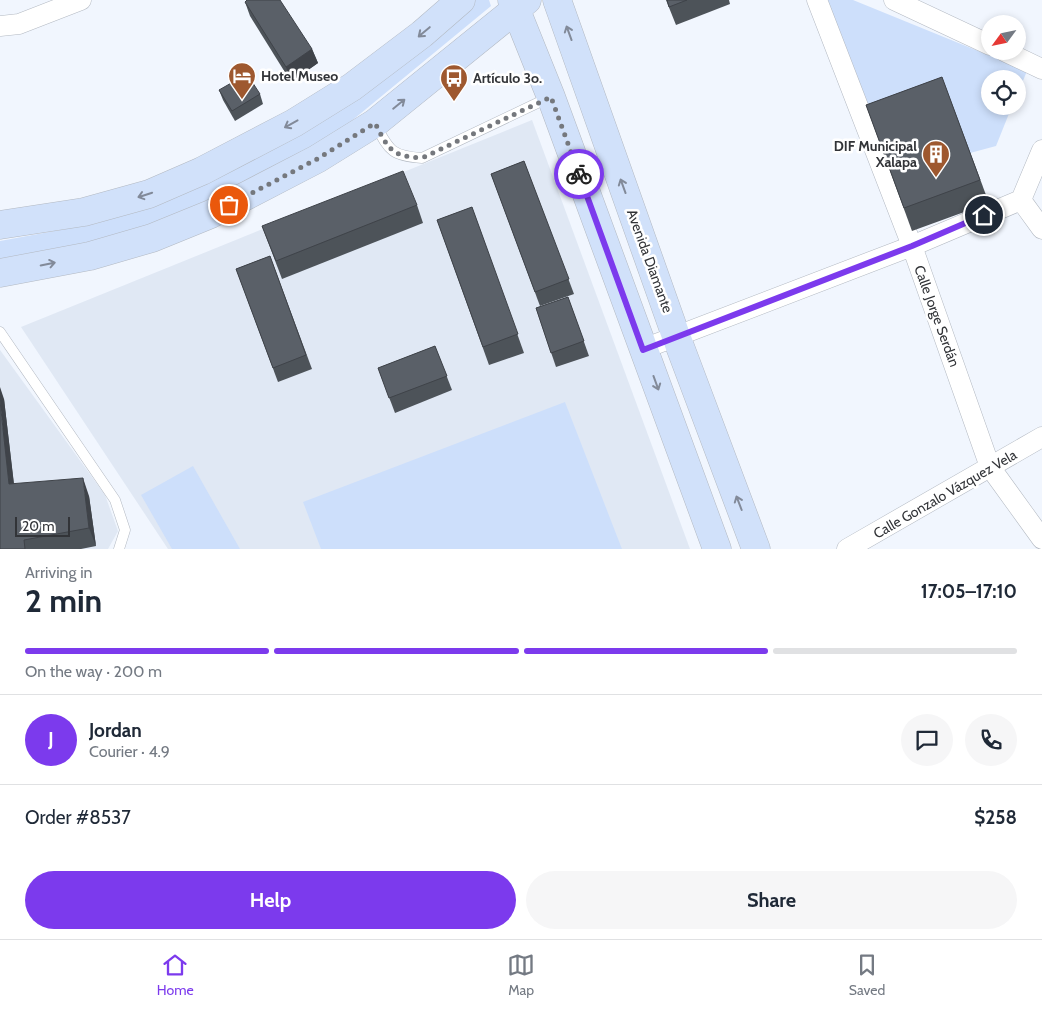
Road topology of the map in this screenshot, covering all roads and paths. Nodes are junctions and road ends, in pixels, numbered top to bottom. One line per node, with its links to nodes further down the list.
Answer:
1 (81, 0): 7 (street)
2 (461, 0): 16 (main road, one-way to 16)
3 (557, 0): 21 (main road, Avenida Diamante, one-way to 3)
4 (817, 0): 18 (street, Calle Jorge Serdán)
5 (894, 0): 9 (street)
6 (518, 3): 12 (main road); 13 (main road, one-way to 6)
7 (57, 5): 8 (street)
8 (0, 26)
9 (981, 41)
10 (1023, 60): 11 (street)
11 (1042, 69)
12 (551, 97): 13 (lane); 22 (main road)
13 (375, 123): 19 (main road, one-way to 13)
14 (1042, 150): 15 (street)
15 (1021, 200): 17 (street); 18 (street)
16 (0, 225)
17 (1042, 228)
18 (912, 246): 21 (street); 24 (street, Calle Jorge Serdán)
19 (0, 273)
20 (0, 332): 26 (lane)
21 (676, 336): 22 (street); 28 (main road, Avenida Diamante, one-way to 21)
22 (643, 350): 27 (main road, one-way to 27)
23 (1042, 438): 24 (street, Calle Gonzalo Vázquez Vela)
24 (990, 467): 25 (street, Calle Jorge Serdán); 29 (street, Calle Gonzalo Vázquez Vela)
25 (1042, 539)
26 (119, 549)
27 (717, 549)
28 (756, 549)
29 (847, 549)

